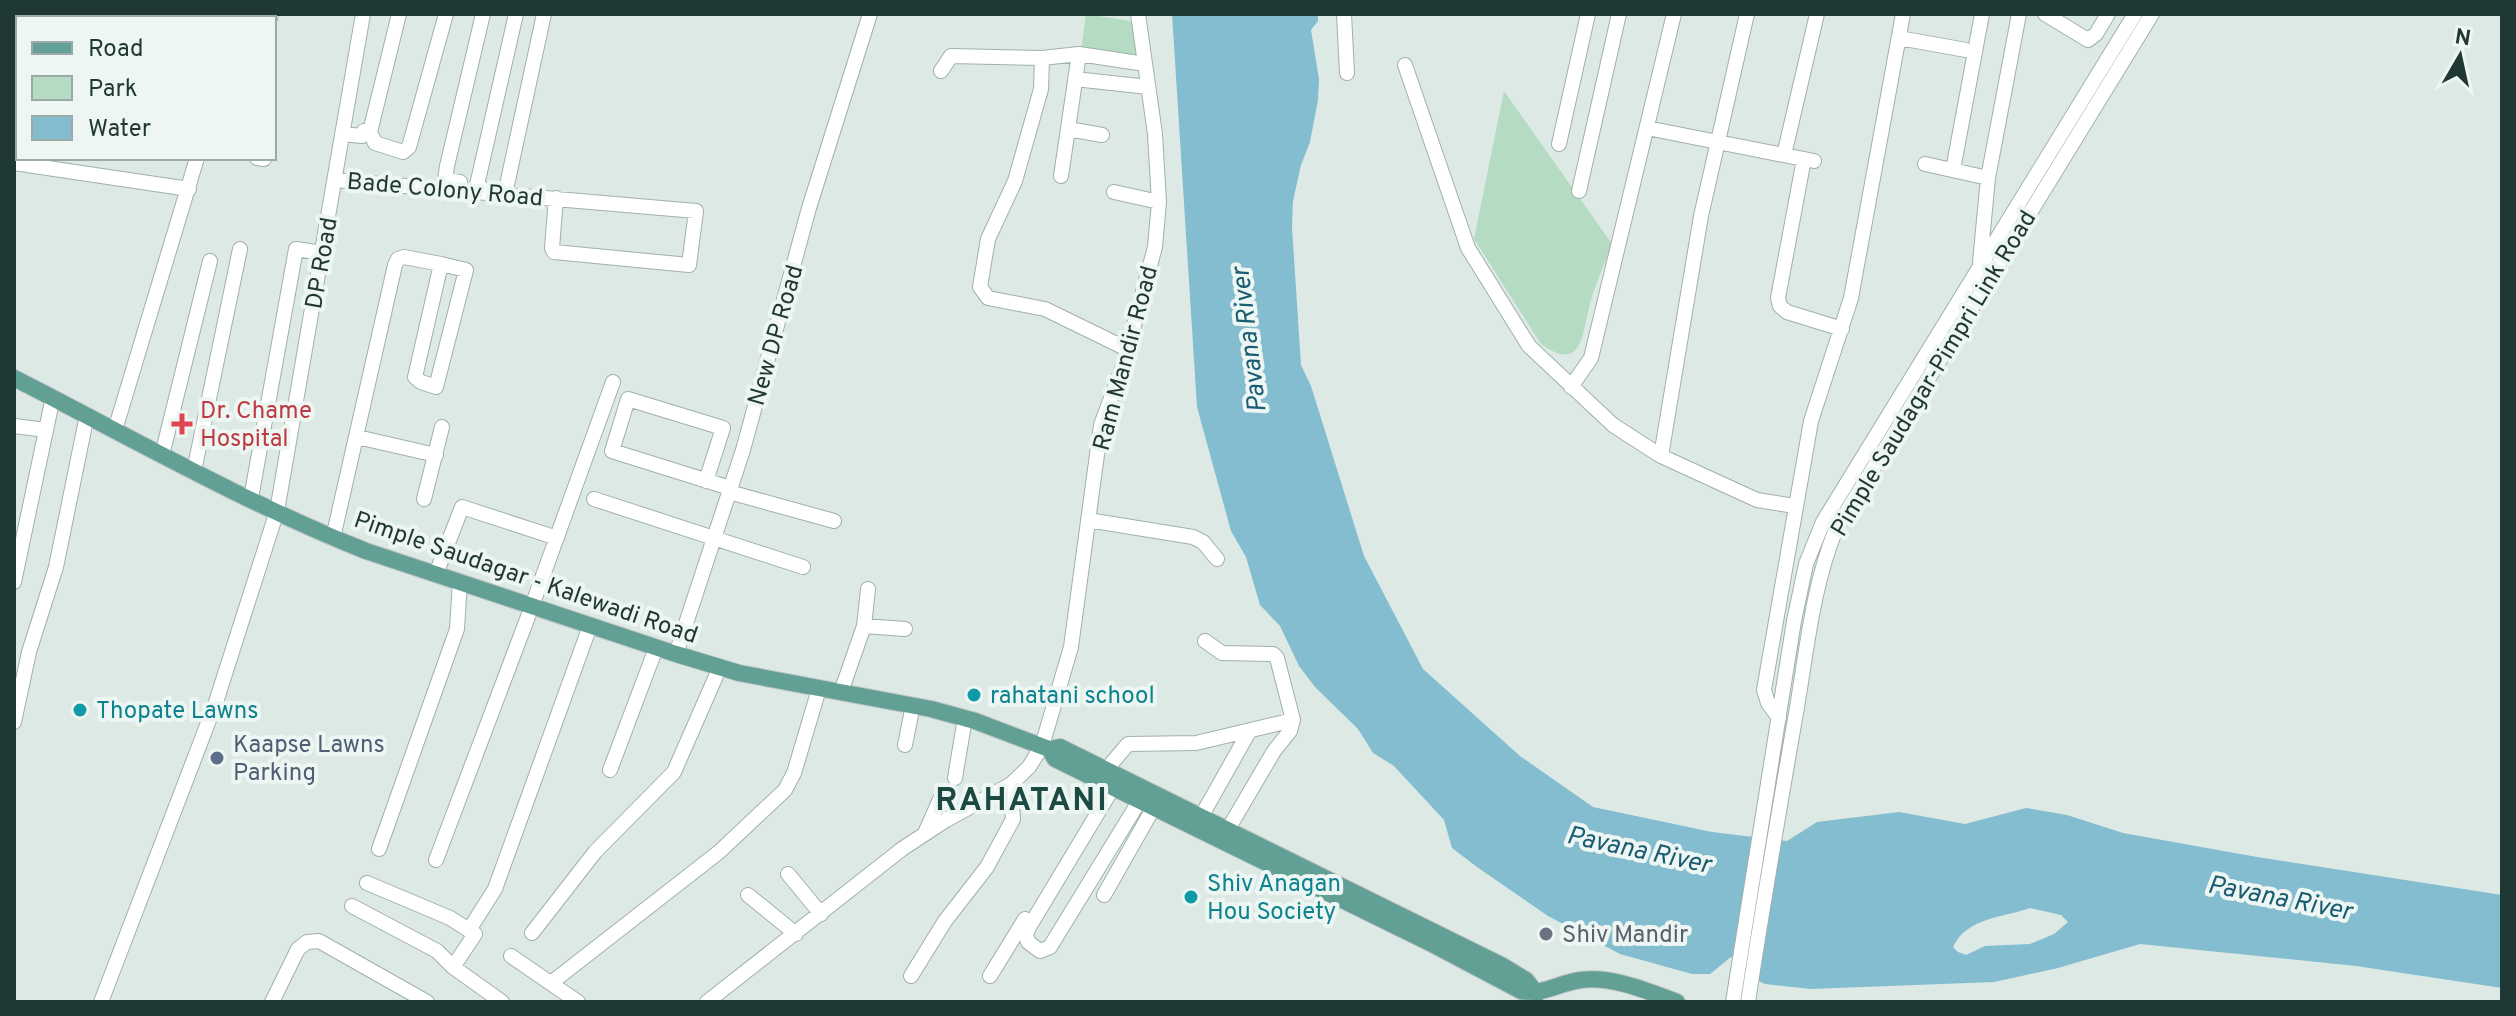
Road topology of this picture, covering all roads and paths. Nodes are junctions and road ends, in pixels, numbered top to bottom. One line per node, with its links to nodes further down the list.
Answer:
1 (363, 14): 35 (street, DP Road)
2 (399, 14): 35 (street)
3 (446, 14): 35 (street)
4 (483, 14): 48 (street)
5 (509, 14): 48 (street)
6 (516, 14): 48 (street)
7 (544, 14): 51 (street)
8 (870, 14): 73 (street, New DP Road)
9 (1138, 14): 27 (street, Ram Mandir Road)
10 (1344, 14): 30 (street)
11 (1588, 14): 38 (street)
12 (1619, 14): 50 (street)
13 (1674, 14): 33 (street)
14 (1747, 14): 37 (street)
15 (1817, 14): 39 (street)
16 (1903, 14): 23 (street)
17 (1982, 14): 44 (street)
18 (2019, 14): 46 (street)
19 (2045, 14): 20 (street)
20 (2108, 14)
21 (2135, 14): 59 (street, Pimple Saudagar-Pimpri Link Road)
22 (2152, 14): 59 (street, Pimple Saudagar-Pimpri Link Road)
23 (1899, 38): 24 (street); 60 (street)
24 (1966, 50)
25 (1079, 54): 26 (street); 27 (street); 31 (street)
26 (1042, 58): 29 (street); 61 (street)
27 (1145, 64): 32 (street, Ram Mandir Road)
28 (1405, 65): 64 (street)
29 (941, 71)
30 (1347, 73)
31 (1075, 79): 32 (street); 34 (street)
32 (1148, 87): 54 (street, Ram Mandir Road)
33 (1647, 128): 37 (street); 64 (street)
34 (1068, 129): 36 (street); 45 (street)
35 (355, 130): 47 (street, DP Road)
36 (1102, 135)
37 (1718, 141): 39 (street); 76 (street)
38 (1559, 144)
39 (1784, 155): 60 (street)
40 (196, 160): 49 (street)
41 (14, 163): 42 (street)
42 (60, 163): 49 (street)
43 (1925, 164): 44 (street)
44 (1953, 170): 46 (street)
45 (1061, 176)
46 (1988, 178): 59 (street)
47 (335, 180): 48 (street, Bade Colony Road); 56 (street, DP Road)
48 (475, 188): 51 (street, Bade Colony Road)
49 (189, 189): 70 (street)
50 (1579, 191)
51 (506, 192): 53 (street, Bade Colony Road)
52 (1114, 192): 54 (street)
53 (556, 198): 53 (street, Bade Colony Road)
54 (1159, 202): 61 (street, Ram Mandir Road)
55 (240, 249): 77 (street)
56 (322, 253): 80 (street); 84 (street, DP Road)
57 (210, 261): 74 (street)
58 (441, 264): 58 (street); 71 (street)
59 (1985, 271): 92 (street, Pimple Saudagar-Pimpri Link Road); 94 (street, Pimple Saudagar-Pimpri Link Road)
60 (1842, 329): 83 (street)
61 (1127, 349): 85 (street, Ram Mandir Road)
62 (14, 378): 65 (main road, Pimple Saudagar - Kalewadi Road)
63 (613, 382): 88 (street)
64 (1571, 387): 76 (street)
65 (53, 397): 66 (main road, Pimple Saudagar - Kalewadi Road); 69 (street)
66 (87, 415): 70 (main road, Pimple Saudagar - Kalewadi Road); 113 (street)
67 (14, 426): 69 (street)
68 (442, 427): 75 (street)
69 (46, 430): 96 (street)
70 (115, 430): 74 (main road, Pimple Saudagar - Kalewadi Road)
71 (357, 437): 75 (street); 87 (street)
72 (718, 443): 73 (street); 78 (street); 78 (street)
73 (743, 450): 79 (street, New DP Road)
74 (162, 455): 77 (main road, Pimple Saudagar - Kalewadi Road)
75 (436, 455): 81 (street)
76 (1661, 456): 83 (street)
77 (194, 471): 80 (main road, Pimple Saudagar - Kalewadi Road)
78 (706, 481): 79 (street)
79 (730, 490): 86 (street); 89 (street, New DP Road)
80 (251, 498): 84 (main road, Pimple Saudagar - Kalewadi Road)
81 (424, 499)
82 (594, 499): 89 (street)
83 (1795, 506): 90 (street)
84 (277, 511): 87 (main road, Pimple Saudagar - Kalewadi Road); 148 (street, DP Road)
85 (1088, 520): 91 (street); 116 (street, Ram Mandir Road)
86 (834, 521)
87 (333, 538): 95 (main road, Pimple Saudagar - Kalewadi Road)
88 (557, 538): 95 (street); 99 (street)
89 (713, 539): 93 (street); 105 (street, New DP Road)
90 (1787, 555): 92 (street); 111 (street)
91 (1217, 559)
92 (1806, 564): 94 (street); 111 (street, Pimple Saudagar-Pimpri Link Road)
93 (803, 567)
94 (1822, 571): 121 (street, Pimple Saudagar-Pimpri Link Road)
95 (436, 574): 97 (main road, Pimple Saudagar - Kalewadi Road)
96 (14, 582)
97 (460, 582): 99 (main road, Pimple Saudagar - Kalewadi Road); 127 (street)
98 (868, 589): 101 (street)
99 (532, 606): 100 (main road, Pimple Saudagar - Kalewadi Road); 128 (street)
100 (590, 626): 104 (main road, Pimple Saudagar - Kalewadi Road); 136 (street)
101 (864, 626): 102 (street); 108 (street)
102 (905, 629)
103 (1205, 641): 112 (street)
104 (656, 648): 105 (main road, Pimple Saudagar - Kalewadi Road); 117 (street)
105 (676, 654): 106 (main road, Pimple Saudagar - Kalewadi Road)
106 (720, 667): 107 (main road, Pimple Saudagar - Kalewadi Road); 137 (street)
107 (819, 689): 108 (main road, Pimple Saudagar - Kalewadi Road); 143 (street)
108 (841, 692): 109 (main road, Pimple Saudagar - Kalewadi Road)
109 (913, 705): 110 (main road, Pimple Saudagar - Kalewadi Road); 115 (street)
110 (965, 718): 116 (main road, Pimple Saudagar - Kalewadi Road); 118 (street)
111 (1779, 718): 121 (street, Pimple Saudagar-Pimpri Link Road)
112 (1293, 720): 114 (street); 125 (street)
113 (14, 722)
114 (1250, 730): 119 (street); 124 (street)
115 (905, 745)
116 (1045, 748): 119 (main road, Pimple Saudagar - Kalewadi Road); 120 (street)
117 (610, 770)
118 (955, 778)
119 (1108, 778): 123 (main road, Pimple Saudagar - Kalewadi Road); 123 (street); 124 (main road, Pimple Saudagar - Kalewadi Road); 142 (street)
120 (1010, 785): 126 (street); 141 (street)
121 (1775, 790): 147 (street, Pimple Saudagar-Pimpri Link Road)
122 (941, 797): 126 (street)
123 (1147, 803): 131 (main road, Pimple Saudagar - Kalewadi Road); 133 (street)
124 (1201, 817): 125 (main road, Pimple Saudagar - Kalewadi Road)
125 (1227, 831): 131 (main road, Pimple Saudagar - Kalewadi Road)
126 (924, 835): 135 (street)
127 (379, 849)
128 (436, 860)
129 (788, 874): 135 (street)
130 (367, 883): 136 (street)
131 (1326, 886): 145 (main road, Pimple Saudagar - Kalewadi Road)
132 (748, 895): 138 (street)
133 (1104, 895)
134 (352, 906): 140 (street)
135 (821, 914): 138 (street)
136 (469, 930): 140 (street)
137 (532, 933)
138 (796, 934): 153 (street)
139 (511, 956): 143 (street)
140 (453, 967): 151 (street)
141 (911, 976)
142 (990, 976)
143 (551, 983): 152 (street)
144 (402, 996): 149 (street); 150 (street)
145 (1543, 996): 146 (main road, Pimple Saudagar - Kalewadi Road)
146 (1648, 997): 154 (main road, Pimple Saudagar - Kalewadi Road)
147 (1741, 999)
148 (101, 1002)
149 (272, 1002)
150 (427, 1002)
151 (502, 1002)
152 (578, 1002)
153 (707, 1002)
154 (1677, 1002)

